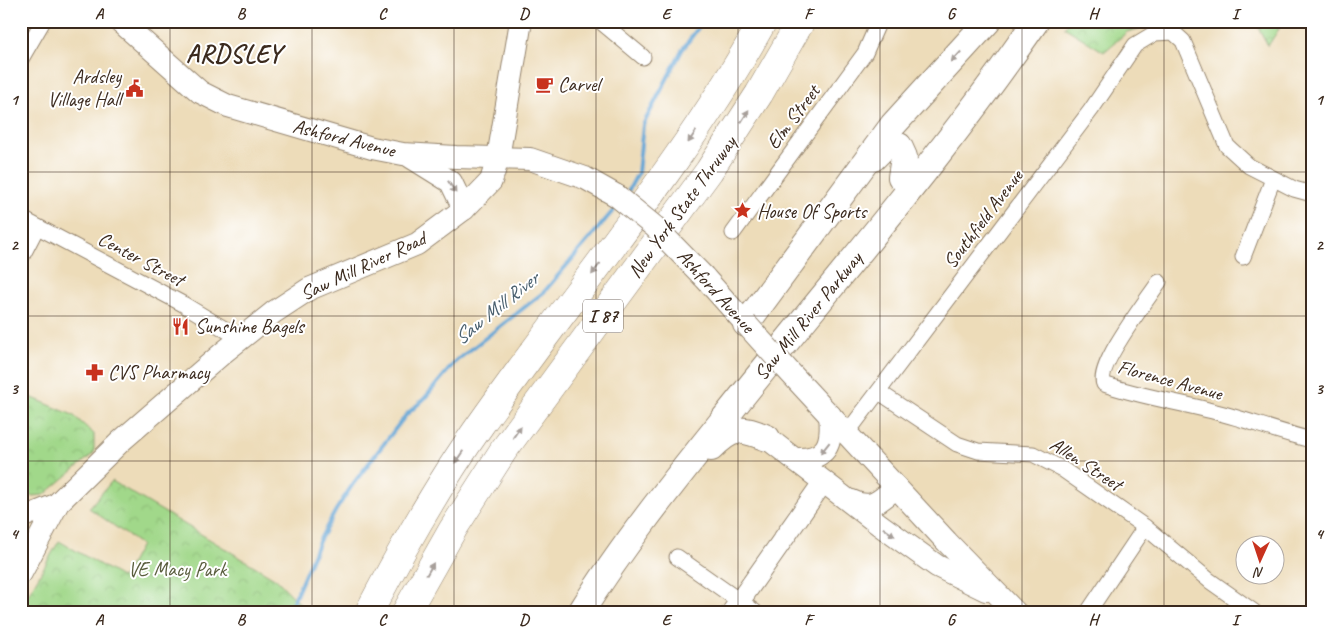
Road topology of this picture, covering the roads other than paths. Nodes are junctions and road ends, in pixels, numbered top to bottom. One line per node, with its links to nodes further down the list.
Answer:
1 (43, 21): 12 (street)
2 (120, 21): 13 (main road, Ashford Avenue)
3 (522, 21): 14 (main road, Saw Mill River Road)
4 (600, 21): 11 (street)
5 (763, 21): 46 (highway, New York State Thruway / I 87, one-way to 46)
6 (801, 21): 47 (highway, New York State Thruway / I 87, one-way to 6)
7 (879, 21): 22 (street, Elm Street)
8 (988, 21): 15 (highway, one-way to 15)
9 (1017, 21): 16 (highway, Saw Mill River Parkway)
10 (1036, 21): 28 (highway, Saw Mill River Parkway)
11 (642, 57)
12 (21, 59)
13 (403, 154): 14 (main road, Ashford Avenue); 19 (main road, one-way to 19)
14 (498, 158): 19 (main road, Saw Mill River Road); 26 (main road, Ashford Avenue, bridge)
15 (865, 166): 16 (highway); 26 (highway)
16 (901, 177): 48 (highway, Saw Mill River Parkway)
17 (1273, 179): 18 (street); 23 (street); 29 (street, Southfield Avenue)
18 (1312, 194)
19 (464, 209): 27 (main road, Saw Mill River Road)
20 (21, 218): 21 (street, Center Street)
21 (37, 227): 24 (street); 27 (street, Center Street)
22 (733, 233)
23 (1243, 257)
24 (21, 258)
25 (1159, 282): 33 (street, Florence Avenue)
26 (751, 318): 28 (main road, Ashford Avenue, bridge)
27 (241, 338): 37 (main road, Saw Mill River Road)
28 (775, 366): 30 (main road, Ashford Avenue); 32 (highway); 39 (highway, Saw Mill River Parkway)
29 (879, 392): 31 (street, Southfield Avenue); 41 (street, Allen Street)
30 (830, 416): 31 (main road, Ashford Avenue); 34 (main road, one-way to 34)
31 (847, 433): 36 (main road, Ashford Avenue)
32 (767, 438): 34 (main road); 39 (highway)
33 (1312, 440)
34 (795, 459): 35 (main road)
35 (824, 481): 38 (main road); 45 (street)
36 (896, 487): 38 (main road); 44 (main road, Ashford Avenue)
37 (58, 502): 40 (street); 43 (main road, Saw Mill River Road)
38 (852, 502): 44 (main road, one-way to 44)
39 (654, 509): 49 (highway, Saw Mill River Parkway)
40 (21, 518)
41 (1146, 527): 51 (street); 52 (street, Allen Street)
42 (678, 557): 45 (street)
43 (21, 573)
44 (999, 596): 50 (main road, Ashford Avenue)
45 (742, 608)
46 (369, 612)
47 (406, 612)
48 (562, 612)
49 (581, 612)
50 (1016, 612)
51 (1088, 612)
52 (1254, 612)

